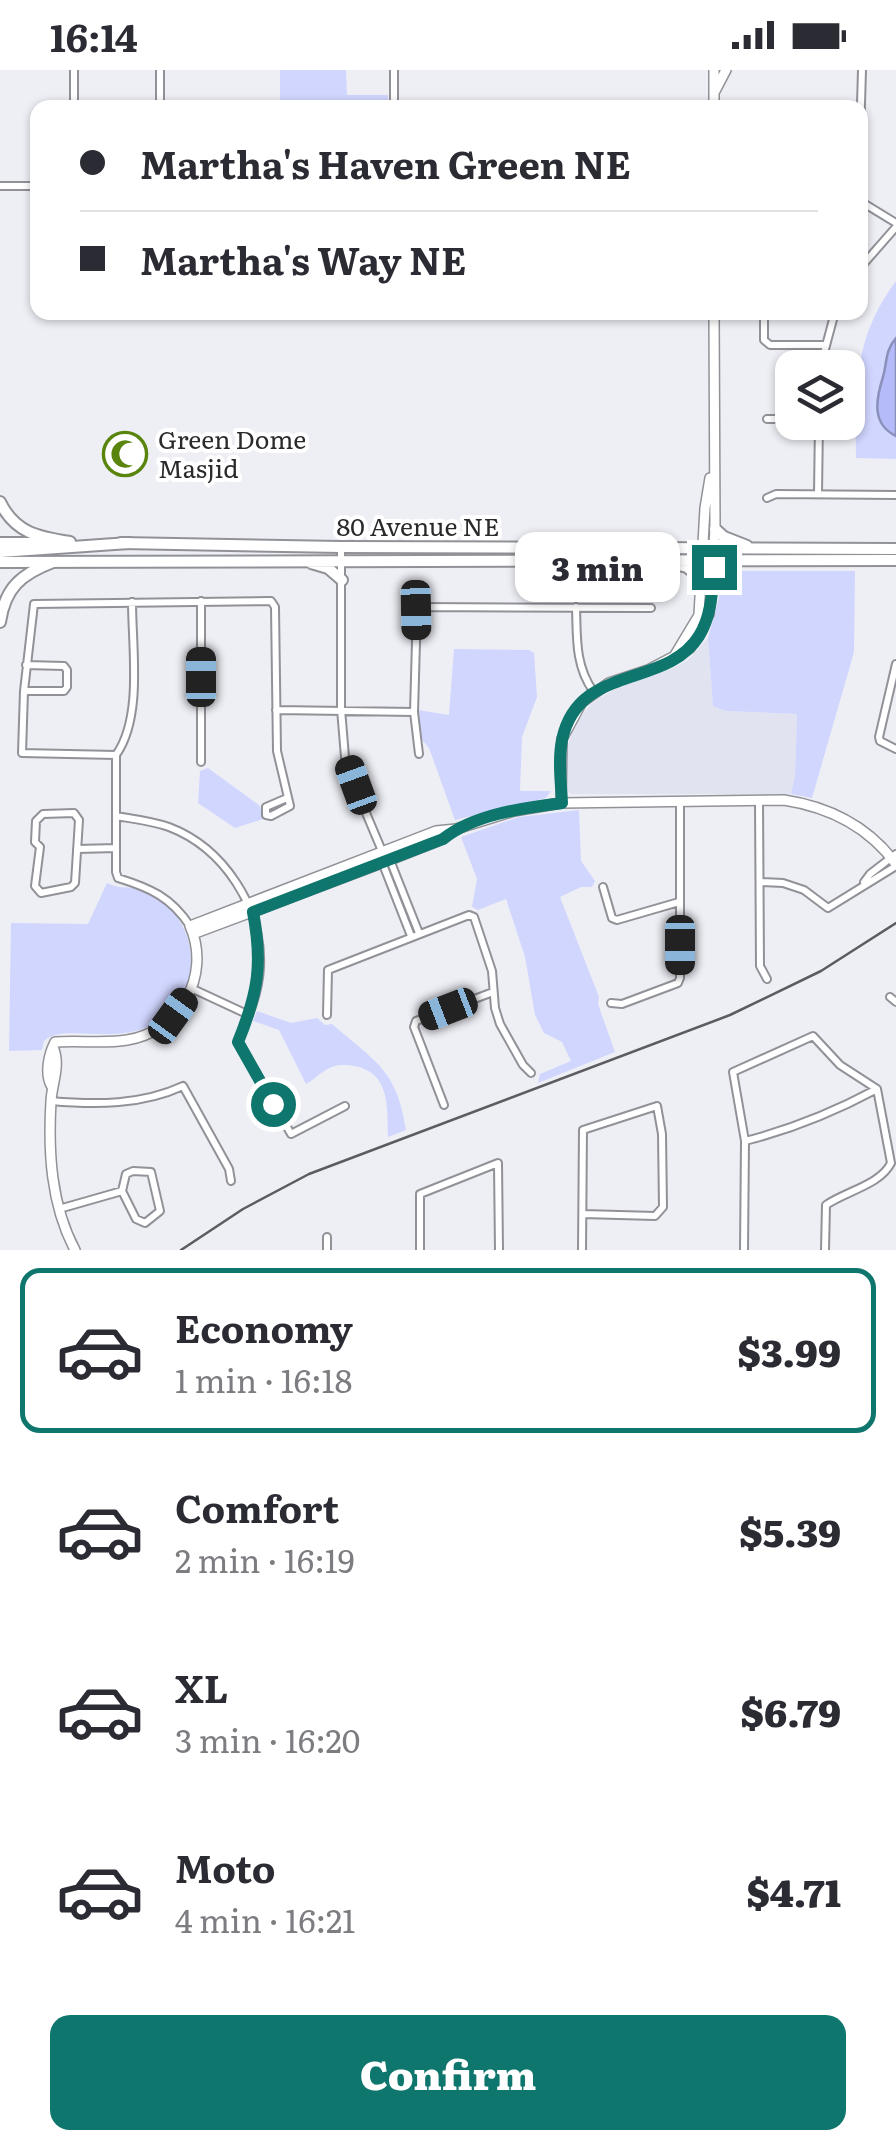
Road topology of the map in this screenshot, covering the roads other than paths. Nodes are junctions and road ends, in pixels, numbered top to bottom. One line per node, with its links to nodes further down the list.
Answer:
1 (74, 70): 8 (street)
2 (160, 70): 9 (street)
3 (394, 70): 10 (street)
4 (714, 70): 7 (street)
5 (726, 70): 7 (street)
6 (862, 70): 12 (street)
7 (714, 93): 11 (street)
8 (74, 100)
9 (160, 100)
10 (394, 100)
11 (714, 100)
12 (861, 100)
13 (0, 186): 14 (street)
14 (30, 186)
15 (868, 206): 16 (street)
16 (896, 225): 17 (street)
17 (868, 258)
18 (714, 320): 26 (street)
19 (764, 320): 21 (street)
20 (832, 320): 21 (street)
21 (824, 345): 22 (street)
22 (823, 350)
23 (767, 419): 24 (street)
24 (775, 419)
25 (819, 440): 27 (street)
26 (714, 457): 31 (street); 39 (street)
27 (818, 494): 28 (street); 29 (street)
28 (896, 495)
29 (767, 498)
30 (0, 502): 33 (main road)
31 (715, 528): 35 (main road); 39 (street)
32 (0, 543): 33 (main road, 80 Avenue NE)
33 (71, 543): 34 (main road, 80 Avenue NE)
34 (128, 543): 37 (main road); 38 (main road, 80 Avenue NE)
35 (758, 549): 36 (main road, 80 Avenue NE); 39 (main road, 80 Avenue NE)
36 (896, 549)
37 (0, 552)
38 (341, 553): 39 (main road, 80 Avenue NE); 40 (main road, 80 Avenue NE); 41 (main road, 80 Avenue NE); 45 (street)
39 (708, 555): 41 (main road, 80 Avenue NE); 42 (main road, 80 Avenue NE); 46 (street); 52 (street)
40 (290, 560): 44 (main road, 80 Avenue NE); 45 (main road)
41 (658, 560): 46 (main road)
42 (896, 560)
43 (0, 562): 44 (main road, 80 Avenue NE)
44 (53, 562): 51 (main road)
45 (342, 580): 57 (street)
46 (703, 580): 52 (street)
47 (132, 602): 48 (street); 54 (street); 62 (street)
48 (201, 602): 58 (street); 63 (street)
49 (576, 608): 50 (street); 56 (street); 59 (street)
50 (651, 608)
51 (0, 622)
52 (674, 658): 56 (street)
53 (896, 664): 60 (street)
54 (26, 665): 55 (street); 55 (street)
55 (24, 691): 62 (street)
56 (593, 691): 67 (street)
57 (341, 709): 58 (street); 59 (street); 72 (street)
58 (276, 710): 64 (street)
59 (414, 712): 61 (street)
60 (896, 749)
61 (419, 754)
62 (116, 755): 68 (street)
63 (201, 762)
64 (288, 798)
65 (680, 800): 66 (street); 67 (street); 77 (street)
66 (759, 800): 73 (street); 75 (street)
67 (562, 803): 69 (street)
68 (116, 816): 70 (street); 78 (street)
69 (456, 829): 72 (street); 74 (street)
70 (116, 848): 71 (street); 79 (street)
71 (77, 849): 71 (street)
72 (382, 851): 74 (street); 78 (street)
73 (895, 860): 75 (street)
74 (386, 862): 78 (street); 80 (street)
75 (760, 882): 81 (street)
76 (603, 887): 77 (street)
77 (679, 902): 84 (street)
78 (251, 908): 79 (street); 85 (street)
79 (192, 930): 82 (street)
80 (415, 934): 83 (street); 86 (street)
81 (766, 979)
82 (193, 989): 85 (street); 89 (street)
83 (493, 992): 87 (street); 90 (street)
84 (610, 1003)
85 (249, 1015): 91 (street)
86 (327, 1015)
87 (532, 1073)
88 (877, 1089): 92 (street); 92 (street); 104 (street)
89 (51, 1101): 93 (street); 95 (street)
90 (444, 1104)
91 (346, 1106)
92 (745, 1141): 103 (street)
93 (230, 1182)
94 (122, 1191): 94 (street); 95 (street)
95 (59, 1209): 98 (street)
96 (583, 1214): 96 (street); 102 (street)
97 (326, 1237): 99 (street)
98 (75, 1250)
99 (327, 1250)
100 (420, 1250): 101 (street)
101 (499, 1250)
102 (582, 1250)
103 (744, 1250)
104 (825, 1250)

